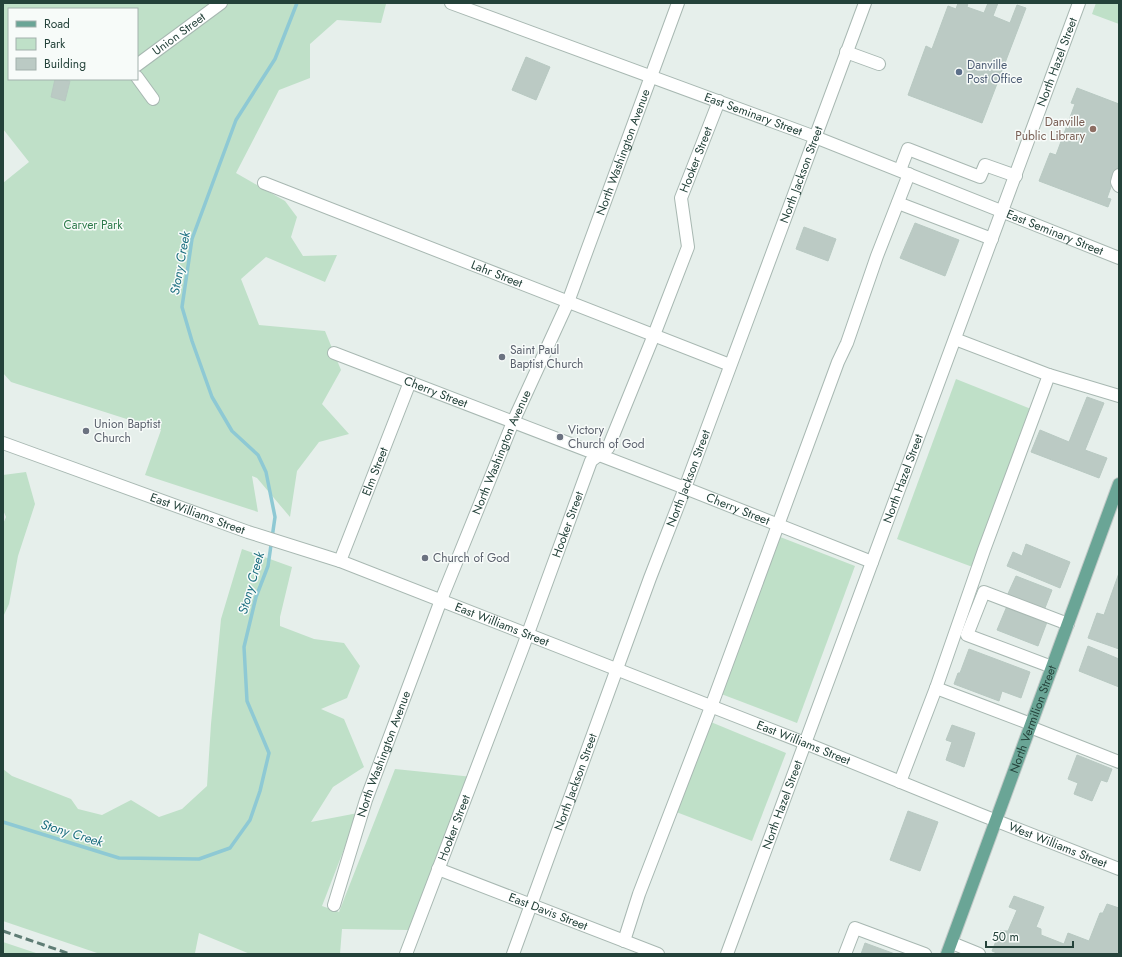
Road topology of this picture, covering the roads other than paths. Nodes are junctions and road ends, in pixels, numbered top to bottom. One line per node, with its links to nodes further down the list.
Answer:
1 (221, 3): 7 (street, Union Street)
2 (451, 3): 9 (street, East Seminary Street)
3 (678, 3): 9 (street, North Washington Avenue)
4 (865, 3): 6 (street, North Jackson Street)
5 (1079, 3): 16 (street, North Hazel Street)
6 (846, 52): 8 (street); 13 (street, North Jackson Street)
7 (138, 64)
8 (879, 64)
9 (651, 76): 12 (street, East Seminary Street); 23 (street, North Washington Avenue)
10 (138, 78): 11 (street)
11 (153, 99)
12 (719, 101): 13 (street, East Seminary Street); 24 (street, Hooker Street)
13 (815, 137): 14 (street, East Seminary Street); 27 (street, North Jackson Street)
14 (904, 172): 16 (street); 19 (street); 20 (street, East Seminary Street)
15 (1119, 175): 18 (street)
16 (1016, 176): 20 (street, North Hazel Street)
17 (264, 183): 23 (street, Lahr Street)
18 (1119, 186)
19 (898, 203): 21 (street); 36 (street)
20 (1002, 211): 21 (street, North Hazel Street); 22 (street, East Seminary Street)
21 (992, 239): 25 (street, North Hazel Street)
22 (1119, 258)
23 (568, 302): 24 (street, Lahr Street); 31 (street, North Washington Avenue)
24 (654, 336): 27 (street, Lahr Street); 33 (street, Hooker Street)
25 (955, 339): 28 (street); 38 (street, North Hazel Street)
26 (334, 353): 29 (street, Cherry Street)
27 (730, 365): 35 (street, North Jackson Street)
28 (1049, 375): 30 (street); 44 (street)
29 (410, 382): 31 (street, Cherry Street); 37 (street, Elm Street)
30 (1119, 396)
31 (513, 422): 33 (street, Cherry Street); 39 (street, North Washington Avenue)
32 (3, 443): 37 (street, East Williams Street)
33 (600, 455): 35 (street, Cherry Street); 41 (street, Hooker Street)
34 (1119, 484): 40 (main road, North Vermilion Street)
35 (685, 488): 36 (street, Cherry Street); 43 (street, North Jackson Street)
36 (779, 524): 38 (street, Cherry Street); 45 (street)
37 (340, 561): 39 (street, East Williams Street)
38 (872, 562): 47 (street, North Hazel Street)
39 (441, 600): 41 (street, East Williams Street); 53 (street, North Washington Avenue)
40 (1068, 624): 42 (main road, North Vermilion Street); 42 (street)
41 (527, 634): 43 (street, East Williams Street); 51 (street, Hooker Street)
42 (1052, 667): 46 (main road, North Vermilion Street)
43 (617, 669): 45 (street, East Williams Street); 54 (street, North Jackson Street)
44 (936, 688): 46 (street); 49 (street)
45 (711, 707): 47 (street, East Williams Street); 55 (street)
46 (1031, 726): 48 (street); 50 (main road, North Vermilion Street)
47 (805, 743): 49 (street, East Williams Street); 60 (street, North Hazel Street)
48 (1119, 762)
49 (900, 782): 50 (street, East Williams Street)
50 (996, 821): 52 (street, West Williams Street); 56 (main road, North Vermilion Street)
51 (438, 869): 54 (street, East Davis Street); 57 (street, Hooker Street)
52 (1119, 869)
53 (334, 905)
54 (531, 905): 55 (street, East Davis Street); 58 (street, North Jackson Street)
55 (624, 941): 59 (street, East Davis Street)
56 (949, 948): 63 (street)
57 (406, 954)
58 (513, 954)
59 (658, 954)
60 (727, 954)
61 (845, 954): 62 (street)
62 (925, 954)
63 (979, 954)

